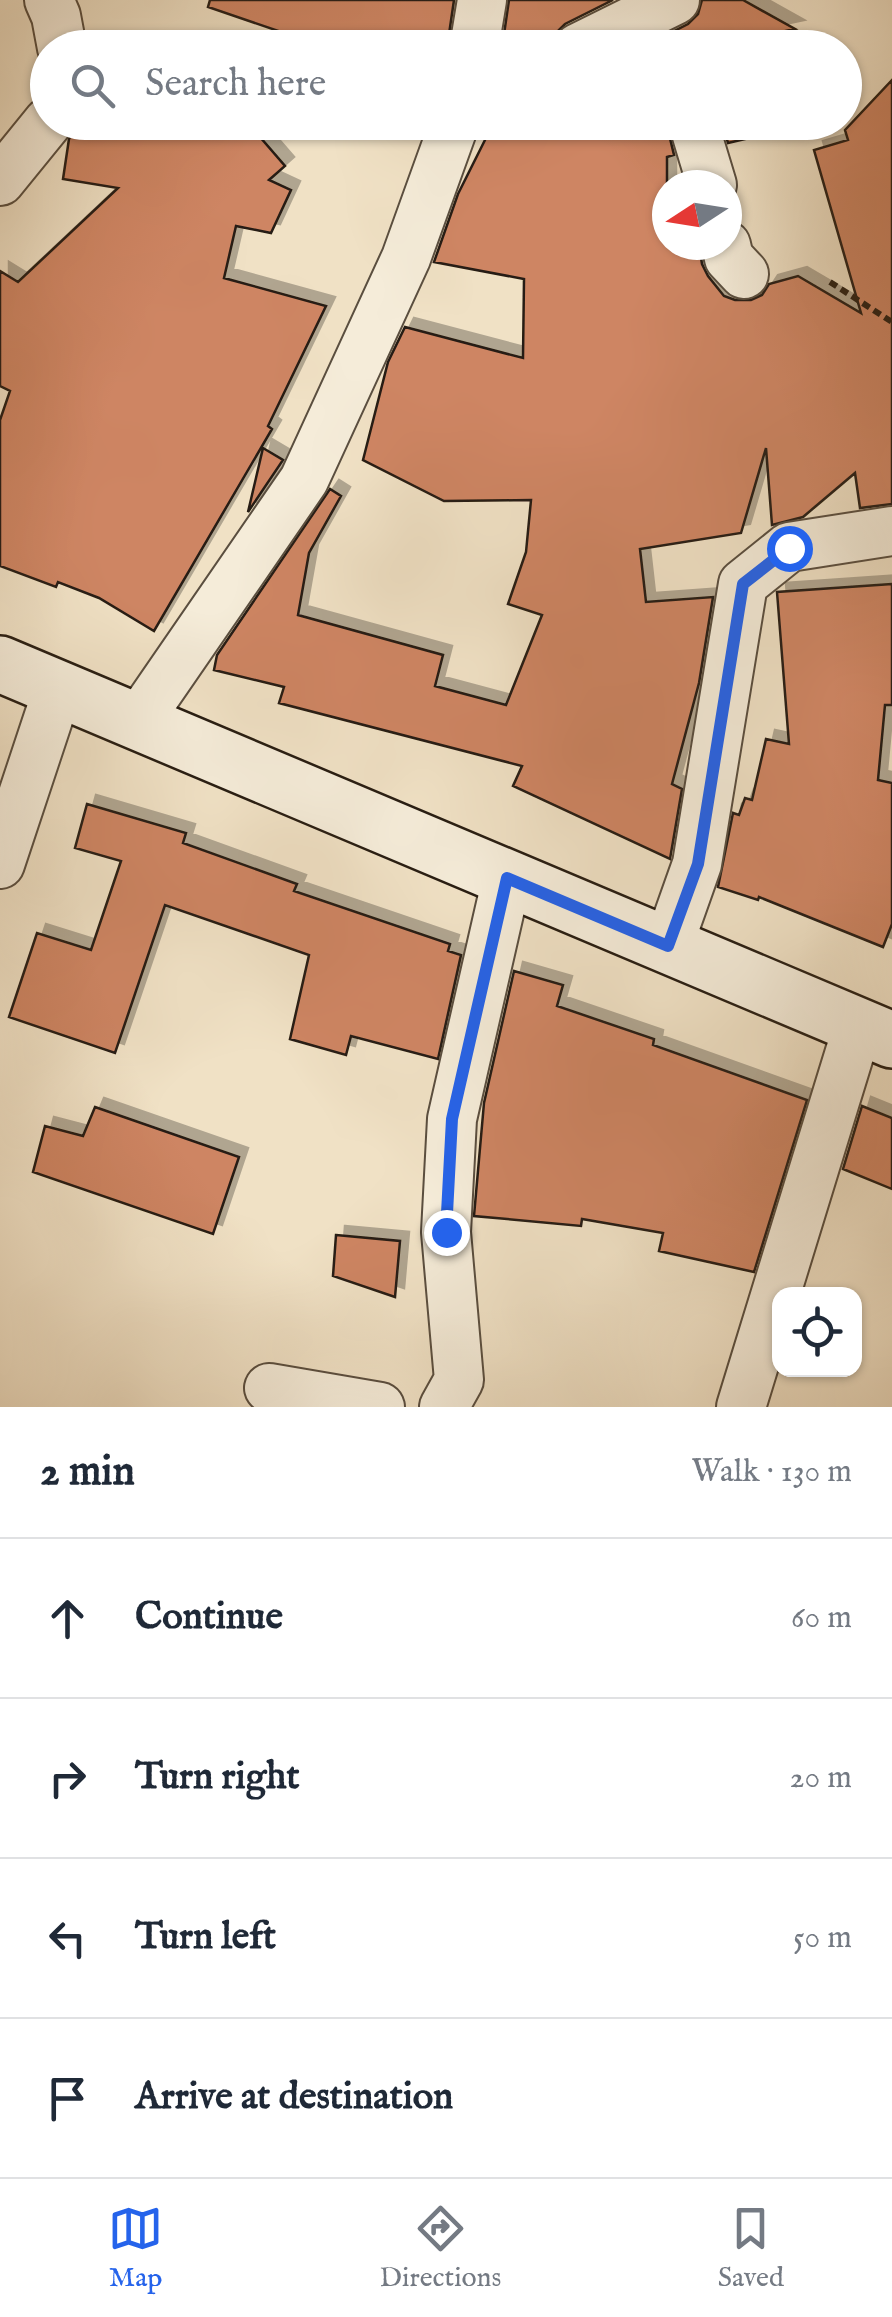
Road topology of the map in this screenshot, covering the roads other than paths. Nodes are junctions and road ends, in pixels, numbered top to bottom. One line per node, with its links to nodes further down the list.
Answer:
1 (49, 0): 4 (street)
2 (482, 0): 5 (street)
3 (662, 21): 6 (street)
4 (57, 30)
5 (477, 30)
6 (634, 30)
7 (33, 140): 11 (street)
8 (448, 140): 15 (street)
9 (698, 140): 10 (street)
10 (707, 170)
11 (0, 181)
12 (892, 531): 18 (street)
13 (0, 664): 14 (main road)
14 (58, 689): 15 (main road); 16 (street)
15 (138, 721): 17 (main road)
16 (0, 864)
17 (507, 878): 18 (main road); 22 (street)
18 (668, 946): 19 (main road)
19 (875, 1033): 23 (street)
20 (269, 1388): 21 (street)
21 (380, 1407)
22 (444, 1407)
23 (741, 1407)

